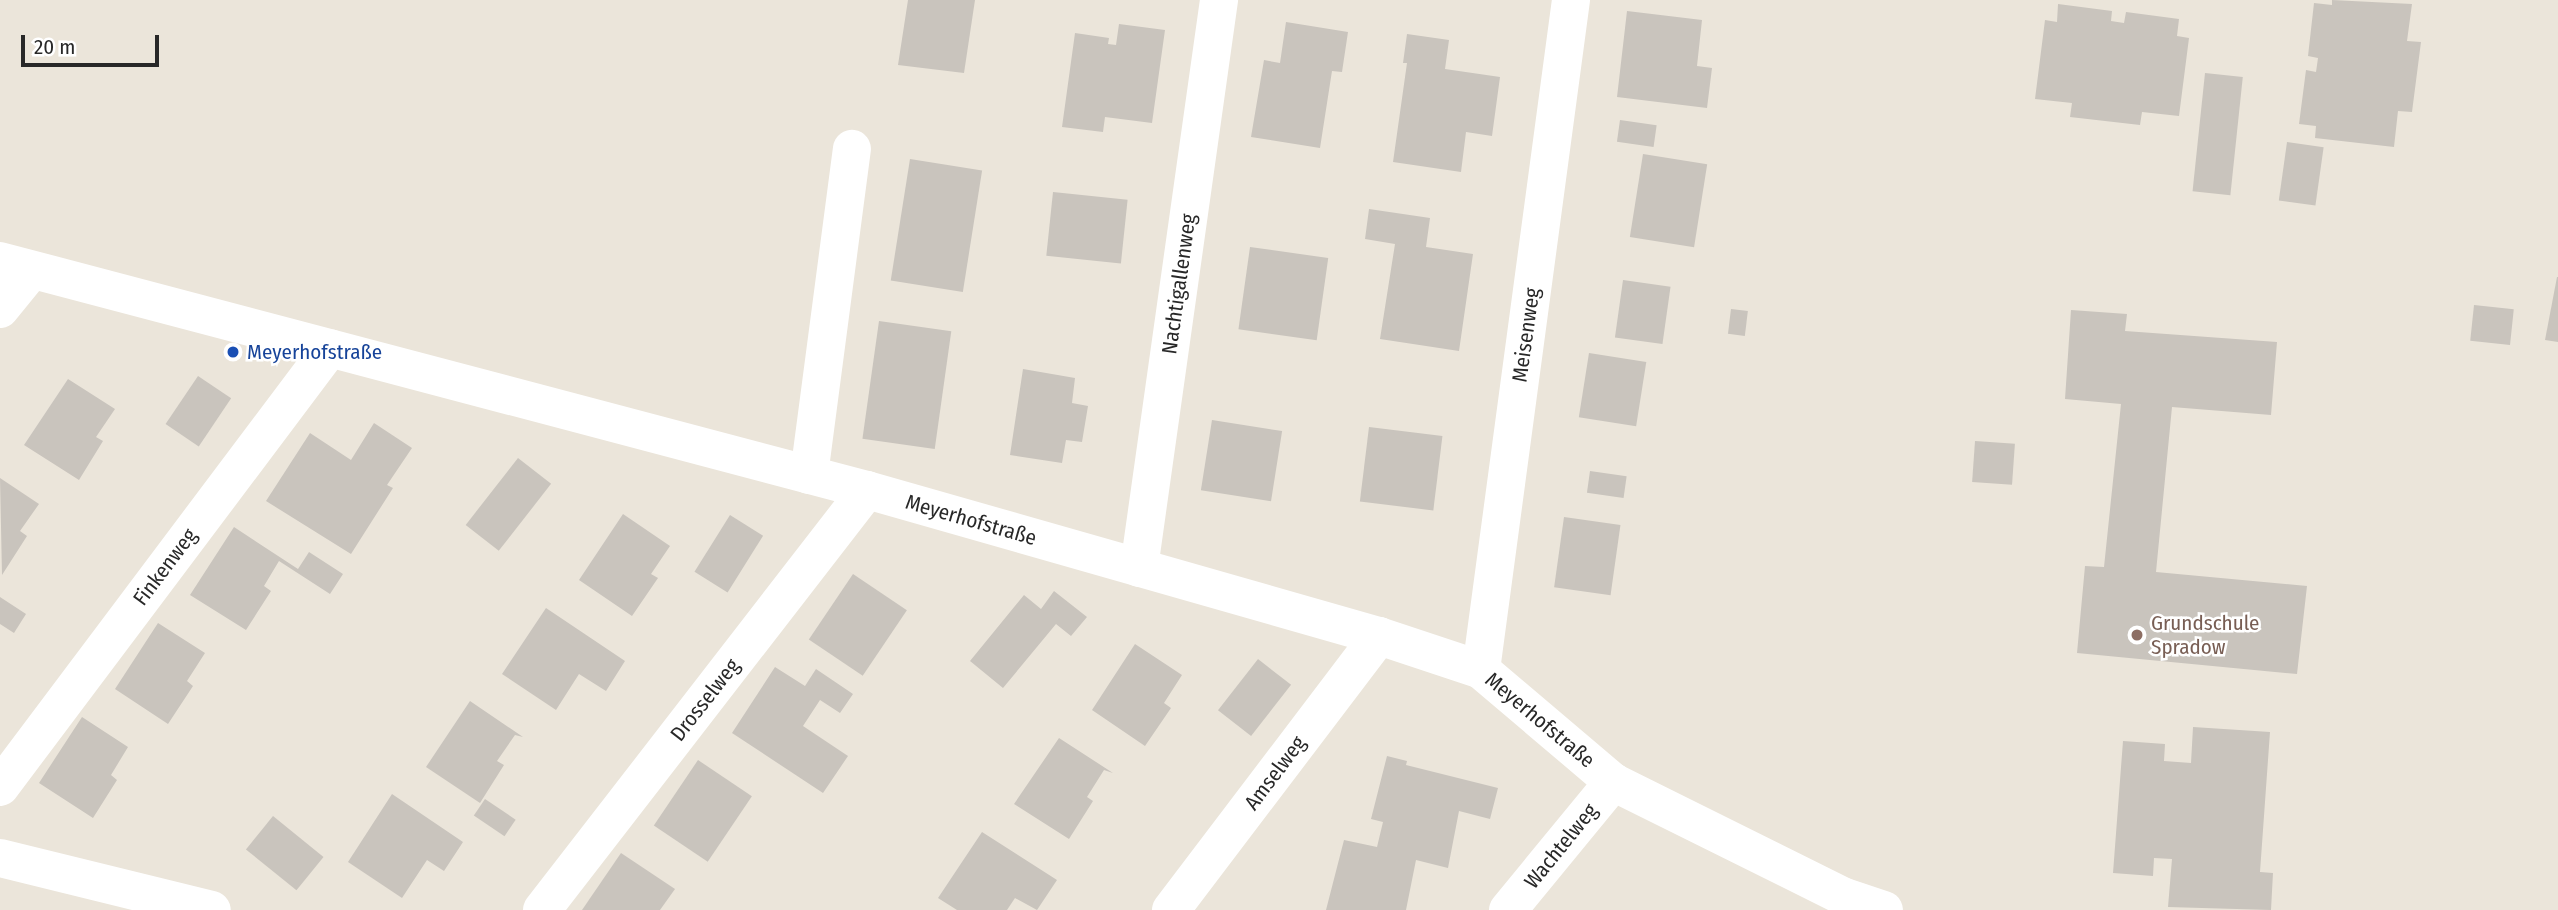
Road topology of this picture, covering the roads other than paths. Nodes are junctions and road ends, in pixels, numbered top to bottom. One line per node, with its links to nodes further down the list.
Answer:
1 (1215, 0): 9 (street, Nachtigallenweg)
2 (1571, 0): 11 (street, Meisenweg)
3 (852, 149): 7 (street)
4 (15, 266): 5 (street); 6 (street, Meyerhofstraße)
5 (0, 309)
6 (330, 348): 7 (street, Meyerhofstraße); 13 (street, Finkenweg)
7 (809, 475): 8 (street, Meyerhofstraße)
8 (867, 490): 9 (street, Meyerhofstraße); 16 (street, Drosselweg)
9 (1139, 568): 10 (street, Meyerhofstraße)
10 (1380, 636): 11 (street, Meyerhofstraße); 17 (street, Amselweg)
11 (1481, 670): 12 (street, Meyerhofstraße)
12 (1613, 782): 18 (street, Wachtelweg); 19 (street, Meyerhofstraße)
13 (0, 787)
14 (0, 858): 15 (street)
15 (212, 910)
16 (542, 910)
17 (1171, 910)
18 (1508, 910)
19 (1884, 910)

